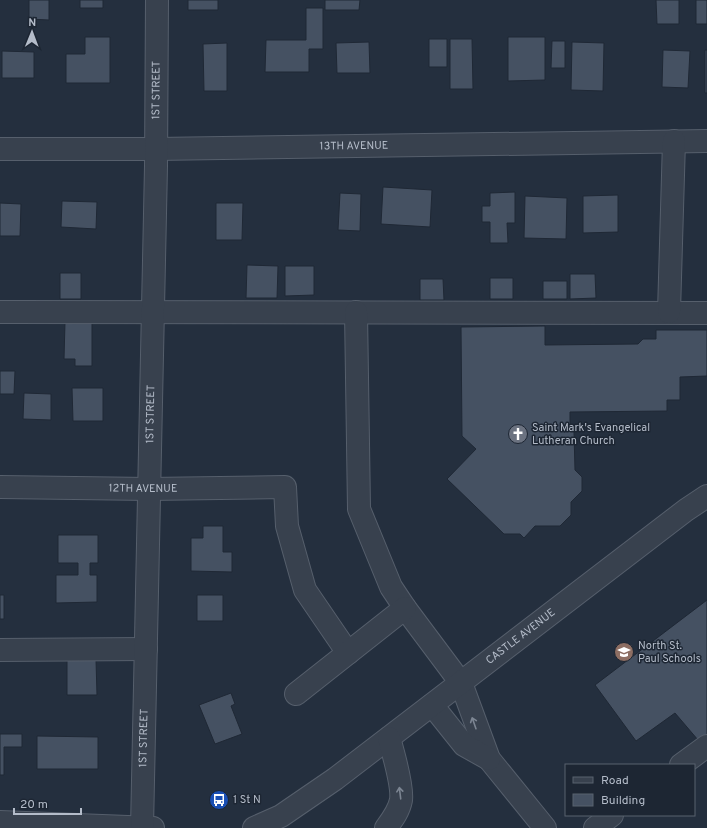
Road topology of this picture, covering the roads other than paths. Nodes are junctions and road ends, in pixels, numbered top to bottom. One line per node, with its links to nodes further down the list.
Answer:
1 (157, 0): 5 (street, 1ST STREET)
2 (674, 141): 3 (street, 13TH AVENUE); 5 (street, 13TH AVENUE); 9 (street)
3 (707, 141)
4 (0, 149): 5 (street, 13TH AVENUE)
5 (156, 149): 7 (street, 1ST STREET)
6 (0, 312): 7 (street)
7 (153, 312): 8 (street); 12 (street, 1ST STREET)
8 (356, 312): 9 (street); 14 (street)
9 (669, 312): 10 (street)
10 (707, 313)
11 (0, 487): 12 (street, 12TH AVENUE)
12 (149, 489): 15 (street, 1ST STREET); 17 (street, 12TH AVENUE)
13 (707, 496): 18 (street, CASTLE AVENUE)
14 (404, 608): 17 (street); 18 (street)
15 (146, 649): 16 (street); 27 (street, 1ST STREET)
16 (0, 650)
17 (348, 653): 19 (street)
18 (461, 683): 20 (street, CASTLE AVENUE); 23 (street, one-way to 18)
19 (296, 694)
20 (432, 705): 21 (street, CASTLE AVENUE); 23 (street)
21 (389, 738): 28 (street, CASTLE AVENUE); 29 (street, one-way to 21)
22 (707, 746): 24 (street)
23 (489, 759): 30 (street)
24 (682, 764)
25 (611, 816): 31 (street)
26 (0, 822): 27 (street)
27 (146, 828)
28 (254, 828)
29 (386, 828)
30 (545, 828)
31 (595, 828)

